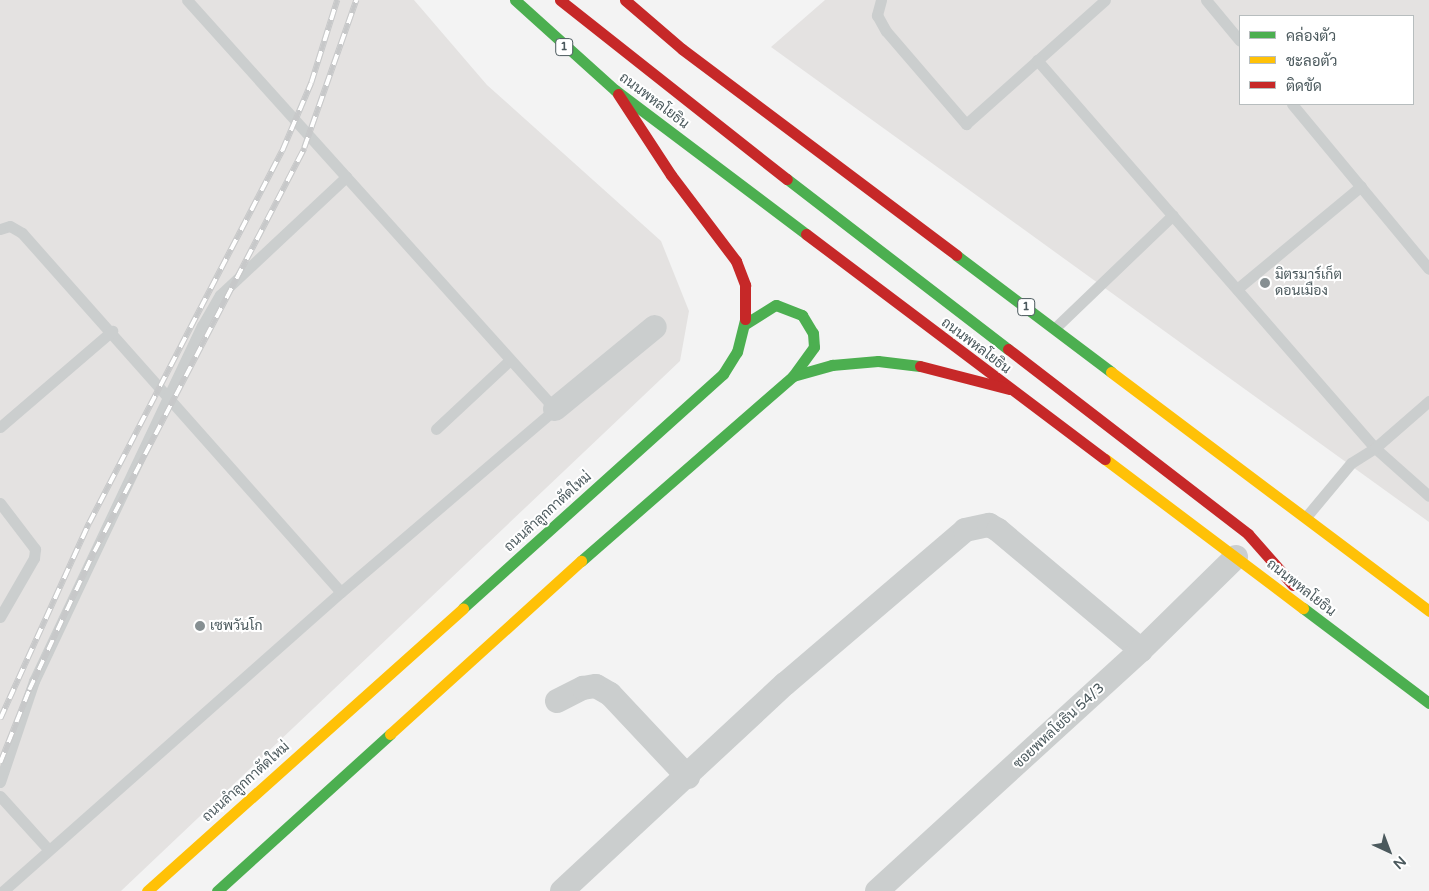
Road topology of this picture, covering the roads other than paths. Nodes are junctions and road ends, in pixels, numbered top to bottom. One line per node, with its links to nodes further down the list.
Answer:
1 (187, 0): 12 (lane)
2 (516, 0): 10 (main road, ถนนพหลโยธิน / 1)
3 (560, 0): 38 (main road)
4 (625, 0): 20 (main road, 1)
5 (881, 0): 9 (lane)
6 (1105, 0): 9 (lane)
7 (1206, 0): 8 (lane)
8 (1239, 40)
9 (1037, 60): 14 (lane)
10 (616, 90): 18 (main road, ถนนลำลูกกาตัดใหม่); 24 (main road, ถนนพหลโยธิน / 1)
11 (1293, 105): 13 (lane)
12 (346, 177): 22 (lane); 25 (lane)
13 (1361, 186): 16 (lane); 17 (lane)
14 (1173, 215): 17 (lane); 20 (lane)
15 (0, 229): 21 (lane)
16 (1429, 269)
17 (1236, 289): 30 (lane)
18 (745, 324): 23 (main road); 47 (main road, ถนนลำลูกกาตัดใหม่)
19 (655, 327): 27 (street)
20 (1055, 328): 33 (main road, 1)
21 (112, 331): 25 (lane); 28 (lane)
22 (510, 360): 27 (lane); 29 (lane)
23 (793, 376): 24 (main road); 48 (main road)
24 (1009, 389): 34 (main road, ถนนพหลโยธิน / 1)
25 (171, 398): 35 (lane); 43 (lane)
26 (1429, 401): 30 (lane)
27 (555, 409): 35 (lane)
28 (0, 426)
29 (436, 429)
30 (1375, 448): 31 (lane); 33 (lane)
31 (1429, 496)
32 (0, 503): 37 (lane)
33 (1306, 517): 36 (main road, 1)
34 (1236, 556): 38 (main road, ถนนพหลโยธิน / 1); 39 (street, ซอยพหลโยธิน 54/3)
35 (341, 592): 45 (lane)
36 (1429, 611)
37 (0, 617)
38 (1334, 632): 41 (main road, ถนนพหลโยธิน / 1)
39 (1141, 650): 42 (street); 50 (street, ซอยพหลโยธิน 54/3)
40 (557, 702): 42 (street)
41 (1429, 703)
42 (688, 777): 49 (street)
43 (0, 782)
44 (0, 796): 45 (lane)
45 (48, 849): 46 (lane)
46 (3, 891)
47 (147, 891)
48 (216, 891)
49 (562, 891)
50 (877, 891)

